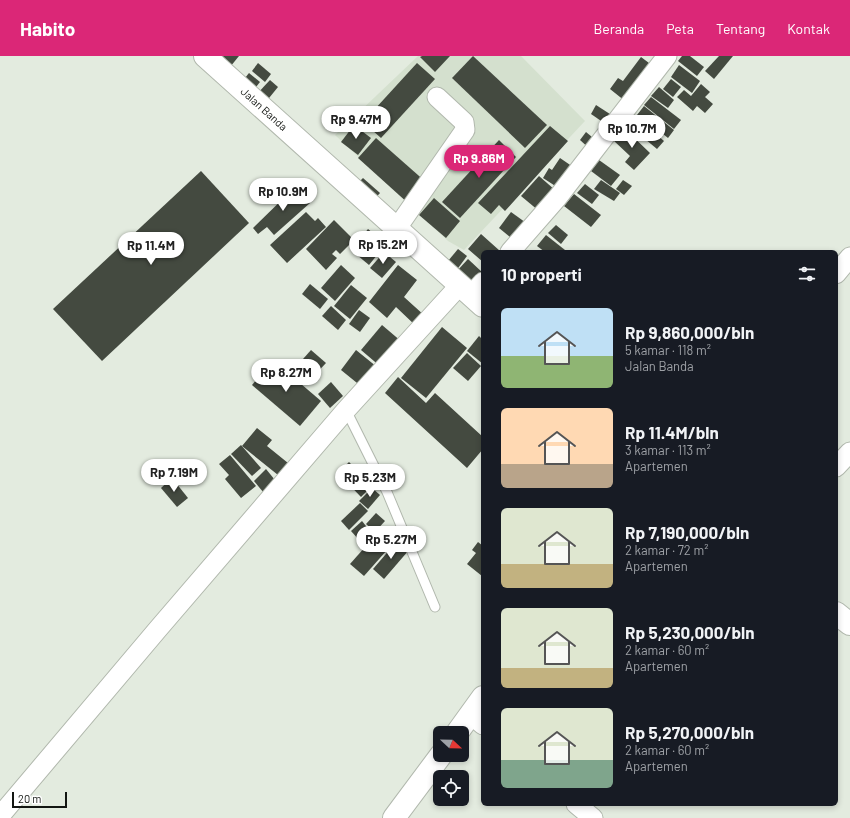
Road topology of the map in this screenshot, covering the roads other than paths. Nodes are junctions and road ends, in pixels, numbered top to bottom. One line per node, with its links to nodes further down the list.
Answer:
1 (205, 56): 4 (street, Jalan Banda)
2 (667, 56): 5 (street)
3 (437, 97): 4 (street)
4 (397, 228): 8 (street, Jalan Banda)
5 (512, 250)
6 (850, 257): 7 (street)
7 (838, 272)
8 (474, 292): 9 (street)
9 (346, 410): 12 (lane); 20 (street)
10 (850, 452): 11 (street)
11 (838, 465)
12 (435, 607)
13 (838, 615): 14 (street)
14 (850, 624)
15 (481, 705): 16 (street)
16 (477, 720): 17 (street)
17 (468, 726)
18 (436, 762): 21 (street)
19 (578, 806): 22 (street)
20 (0, 816)
21 (394, 818)
22 (593, 818)

